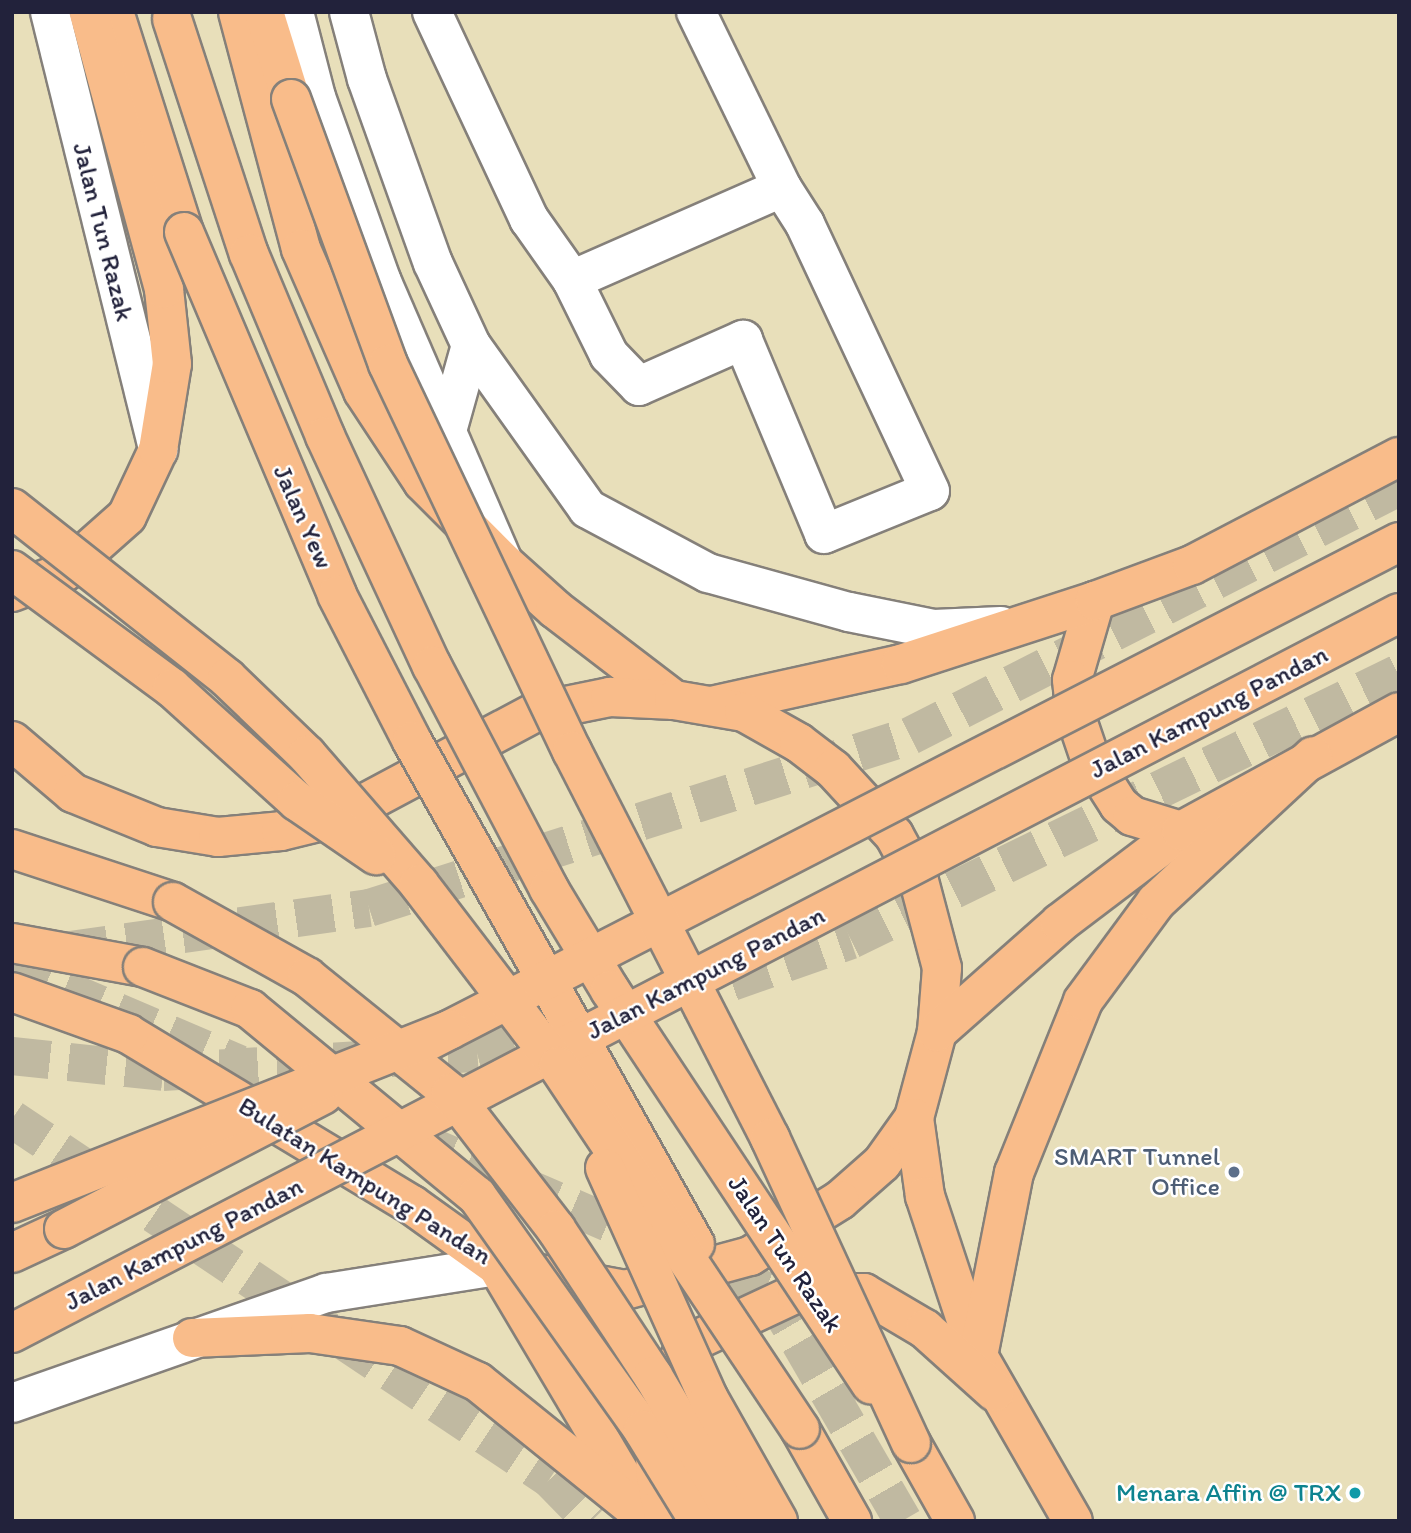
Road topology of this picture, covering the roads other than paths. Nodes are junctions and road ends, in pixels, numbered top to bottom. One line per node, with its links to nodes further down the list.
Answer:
1 (50, 12): 15 (street, Jalan Tun Razak)
2 (89, 12): 15 (main road)
3 (115, 12): 51 (main road, Jalan Yew, bridge)
4 (170, 12): 35 (main road, Jalan Yew, bridge)
5 (238, 12): 19 (main road)
6 (264, 12): 52 (main road, bridge)
7 (294, 12): 14 (street)
8 (349, 12): 13 (street)
9 (696, 12): 11 (street)
10 (440, 15): 12 (street)
11 (782, 188): 12 (street); 12 (street)
12 (572, 280)
13 (471, 345): 14 (street); 24 (street)
14 (447, 431): 19 (street)
15 (158, 450): 21 (main road)
16 (1399, 457): 22 (main road)
17 (12, 508): 32 (main road, bridge)
18 (1399, 542): 37 (main road, bridge)
19 (504, 563): 25 (main road)
20 (12, 570): 32 (main road, bridge)
21 (12, 592)
22 (1096, 601): 24 (main road); 29 (main road)
23 (1399, 613): 45 (main road, Jalan Kampung Pandan, bridge)
24 (1024, 625): 25 (main road)
25 (693, 703): 27 (main road, Bulatan Kampung Pandan); 38 (main road, Bulatan Kampung Pandan)
26 (1399, 712): 28 (main road)
27 (12, 741)
28 (1313, 756): 29 (main road); 47 (main road)
29 (1181, 831): 38 (main road)
30 (12, 849): 33 (main road)
31 (12, 872): 33 (main road)
32 (419, 884): 39 (main road, bridge)
33 (173, 902): 40 (main road, bridge)
34 (12, 943): 54 (main road, bridge)
35 (610, 990): 52 (main road, Jalan Tun Razak, bridge)
36 (12, 992): 44 (main road, Bulatan Kampung Pandan)
37 (450, 1030): 42 (main road, bridge); 43 (main road, bridge)
38 (937, 1032): 41 (main road, Bulatan Kampung Pandan)
39 (558, 1066): 49 (main road, bridge); 51 (main road, bridge)
40 (451, 1093): 49 (main road, bridge); 55 (main road, bridge)
41 (914, 1118): 44 (main road, Bulatan Kampung Pandan); 47 (main road)
42 (12, 1203)
43 (12, 1255)
44 (497, 1266): 46 (street); 53 (main road)
45 (12, 1333)
46 (192, 1338): 50 (street); 53 (main road)
47 (978, 1356): 48 (main road)
48 (995, 1392): 53 (main road); 59 (main road)
49 (709, 1399): 56 (main road, bridge)
50 (12, 1402)
51 (800, 1429): 57 (main road)
52 (911, 1443): 58 (main road, Jalan Tun Razak)
53 (654, 1520)
54 (699, 1521)
55 (738, 1521)
56 (778, 1521)
57 (852, 1521)
58 (955, 1521)
59 (1073, 1521)

